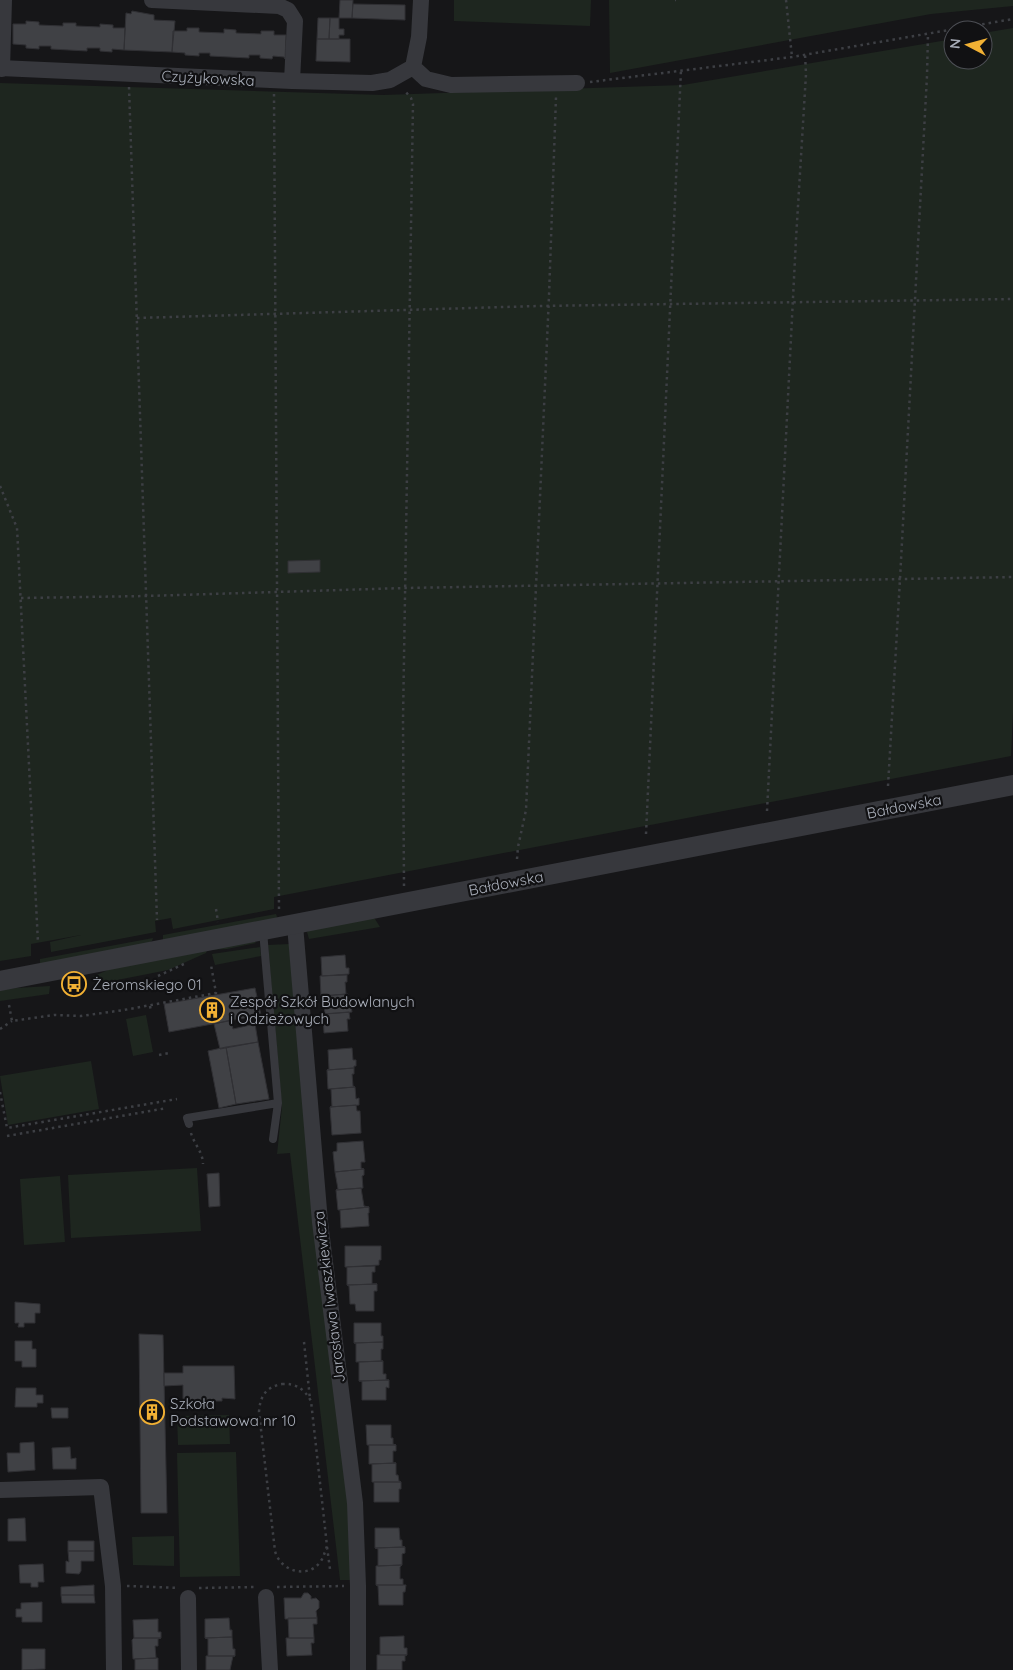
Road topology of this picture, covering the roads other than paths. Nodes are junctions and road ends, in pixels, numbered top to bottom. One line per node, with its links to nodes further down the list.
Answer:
1 (4, 0): 4 (street)
2 (152, 0): 6 (street)
3 (421, 0): 5 (street)
4 (1, 68): 6 (street, Czyżykowska)
5 (412, 68): 6 (street, Czyżykowska); 7 (street)
6 (292, 81)
7 (577, 83)
8 (1013, 785): 9 (street, Bałdowska)
9 (295, 925): 10 (street, Bałdowska); 21 (street, Jarosława Iwaszkiewicza)
10 (263, 931): 11 (street, Bałdowska); 12 (lane)
11 (0, 981)
12 (278, 1104): 13 (lane); 14 (lane)
13 (189, 1124)
14 (272, 1139)
15 (0, 1490): 18 (street)
16 (267, 1590): 20 (street)
17 (190, 1592): 19 (street)
18 (114, 1670)
19 (189, 1670)
20 (270, 1670)
21 (358, 1670)

